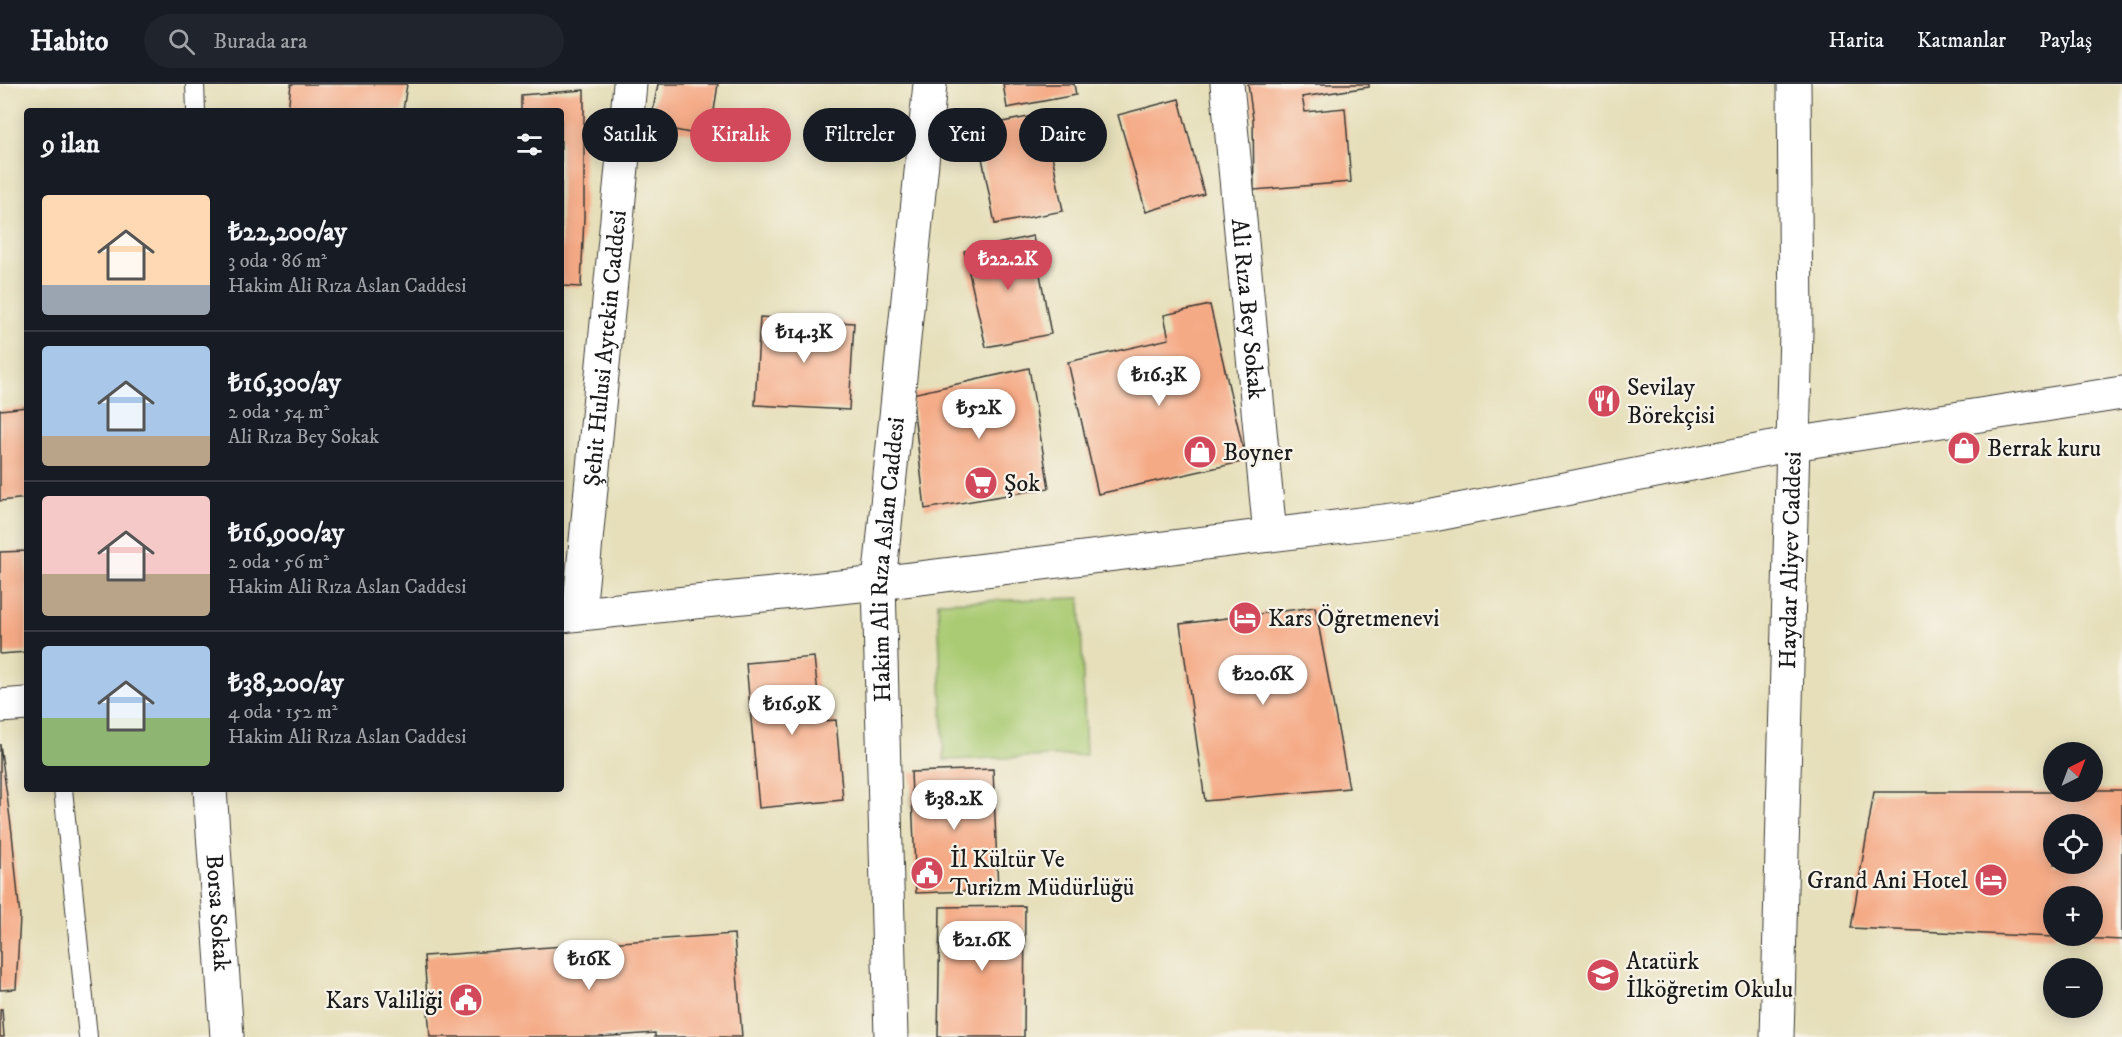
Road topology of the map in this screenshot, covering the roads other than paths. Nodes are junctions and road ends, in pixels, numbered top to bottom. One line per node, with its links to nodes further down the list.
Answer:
1 (195, 84): 6 (lane)
2 (630, 84): 11 (street, Şehit Hulusi Aytekin Caddesi)
3 (930, 84): 10 (street, Hakim Ali Rıza Aslan Caddesi)
4 (1227, 84): 9 (street, Ali Rıza Bey Sokak)
5 (1794, 84): 8 (street, Haydar Aliyev Caddesi)
6 (196, 108)
7 (2122, 393): 8 (street)
8 (1793, 444): 9 (street); 19 (street, Haydar Aliyev Caddesi)
9 (1270, 535): 10 (street)
10 (879, 583): 11 (street); 18 (street, Hakim Ali Rıza Aslan Caddesi)
11 (570, 614)
12 (24, 704): 13 (street)
13 (0, 706)
14 (63, 792): 16 (lane)
15 (210, 792): 17 (street, Borsa Sokak)
16 (88, 1037)
17 (227, 1037)
18 (891, 1037)
19 (1777, 1037)

